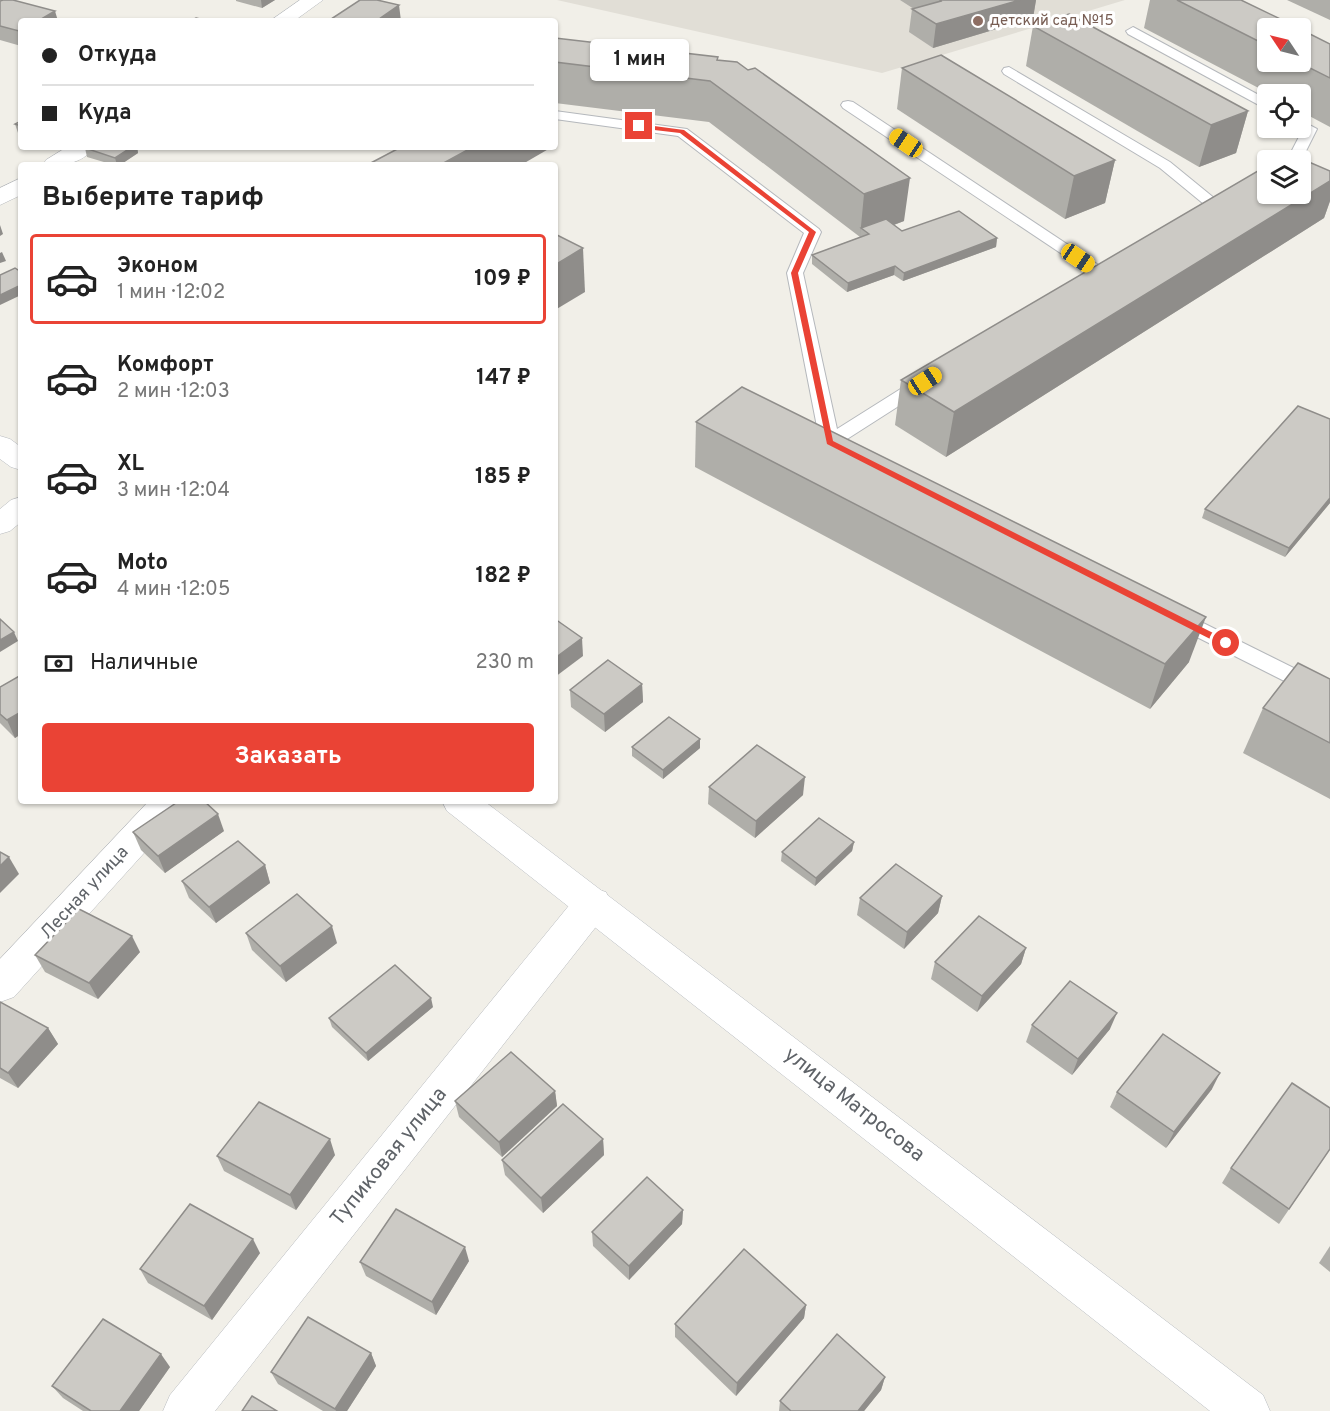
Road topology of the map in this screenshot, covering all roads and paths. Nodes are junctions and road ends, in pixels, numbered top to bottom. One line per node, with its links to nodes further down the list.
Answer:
1 (313, 0): 2 (street)
2 (285, 18)
3 (1133, 31): 5 (lane)
4 (1009, 71): 13 (lane)
5 (1257, 100)
6 (848, 105): 16 (lane)
7 (558, 115): 19 (lane)
8 (77, 150): 9 (street)
9 (59, 162)
10 (18, 187): 12 (street)
11 (1228, 192): 13 (lane)
12 (0, 198)
13 (1211, 202): 14 (lane)
14 (1192, 213)
15 (1116, 259): 16 (lane)
16 (1098, 270): 17 (lane)
17 (1078, 283)
18 (939, 372): 19 (lane)
19 (830, 442): 22 (lane)
20 (0, 445): 21 (street)
21 (18, 458)
22 (861, 458)
23 (18, 509): 24 (street)
24 (0, 524)
25 (1160, 610): 26 (lane)
26 (1330, 696)
27 (167, 804): 30 (street, Лесная улица)
28 (463, 804): 29 (street, улица Матросова)
29 (593, 903): 31 (street, Тупиковая улица); 32 (street, улица Матросова)
30 (0, 985)
31 (186, 1411)
32 (1247, 1411)

